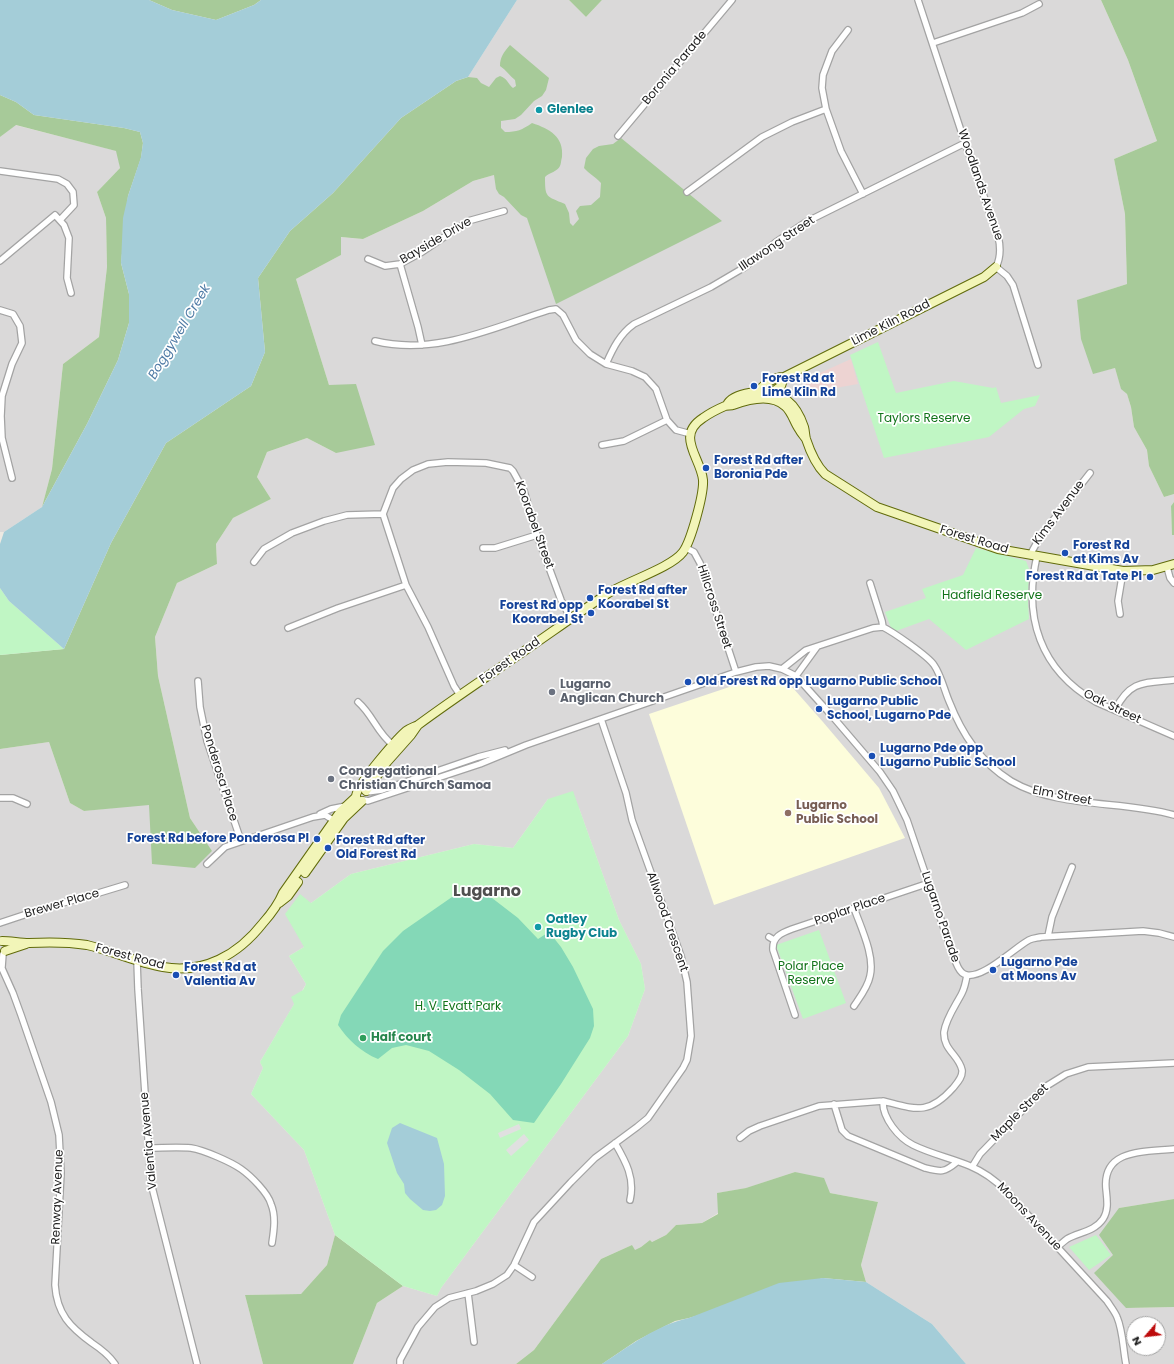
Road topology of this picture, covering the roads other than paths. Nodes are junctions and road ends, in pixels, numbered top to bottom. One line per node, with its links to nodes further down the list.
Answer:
1 (732, 0): 7 (street, Boronia Parade)
2 (918, 0): 5 (street, Woodlands Avenue)
3 (1039, 4): 5 (street)
4 (848, 30): 6 (street)
5 (933, 43): 8 (street, Woodlands Avenue)
6 (826, 109): 10 (street); 11 (street)
7 (618, 136)
8 (965, 143): 11 (street, Illawong Street); 17 (street, Woodlands Avenue)
9 (0, 171): 13 (street)
10 (687, 192)
11 (863, 194): 22 (street, Illawong Street)
12 (504, 211): 16 (street, Bayside Drive)
13 (60, 220): 15 (street); 18 (street)
14 (368, 259): 16 (street, Bayside Drive)
15 (0, 262)
16 (400, 264): 21 (street)
17 (996, 267): 23 (street); 24 (street, Lime Kiln Road)
18 (71, 293)
19 (0, 310): 32 (street)
20 (375, 341): 21 (street)
21 (422, 345): 22 (street)
22 (606, 364): 27 (street)
23 (1038, 365)
24 (784, 377): 25 (street, Lime Kiln Road); 26 (street, Lime Kiln Road)
25 (772, 393): 26 (street, Forest Road); 29 (street, Forest Road)
26 (759, 396): 28 (street, Forest Road); 29 (street, Forest Road)
27 (667, 420): 28 (street); 30 (street)
28 (691, 434): 36 (street, Forest Road)
29 (806, 439): 37 (street, Forest Road)
30 (602, 445)
31 (1090, 473): 37 (street, Kims Avenue)
32 (12, 478)
33 (383, 514): 34 (street, Koorabel Street); 38 (street); 43 (street)
34 (537, 535): 35 (street); 45 (street, Koorabel Street)
35 (483, 548)
36 (686, 548): 45 (street, Forest Road); 50 (street, Hillcross Street)
37 (1034, 555): 40 (street, Forest Road); 56 (street, Oak Street)
38 (254, 562)
39 (1170, 565): 40 (street, Forest Road); 42 (street)
40 (1123, 571): 44 (street)
41 (870, 583): 46 (street)
42 (1174, 583)
43 (406, 585): 47 (street); 54 (street)
44 (1120, 614)
45 (571, 619): 54 (street, Forest Road)
46 (883, 627): 48 (street); 69 (street, Elm Street)
47 (288, 628)
48 (817, 646): 49 (street); 51 (street)
49 (782, 669): 50 (street, Lugarno Parade); 51 (street, Lugarno Parade)
50 (736, 672): 57 (street, Lugarno Parade)
51 (796, 676): 75 (street, Lugarno Parade)
52 (1174, 680): 56 (street)
53 (198, 681): 72 (street, Ponderosa Place)
54 (460, 695): 58 (street, Forest Road)
55 (358, 702): 60 (street)
56 (1115, 710): 59 (street, Oak Street)
57 (601, 719): 61 (street, Lugarno Parade); 93 (street, Allwood Crescent)
58 (418, 725): 60 (street, Forest Road); 62 (street, Forest Road)
59 (1174, 736)
60 (393, 745): 65 (street, Forest Road)
61 (526, 745): 63 (street); 65 (street)
62 (375, 778): 63 (street); 64 (street, Forest Road)
63 (386, 789): 64 (street)
64 (367, 792): 65 (street)
65 (360, 797): 68 (street, Forest Road); 71 (street, Forest Road)
66 (0, 798): 67 (street)
67 (27, 804)
68 (346, 806): 70 (street); 71 (street, Forest Road)
69 (1174, 815)
70 (318, 816): 71 (street); 72 (street)
71 (337, 822): 84 (street, Forest Road)
72 (241, 841): 73 (street)
73 (207, 864)
74 (1072, 867): 79 (street)
75 (929, 883): 77 (street, Poplar Place); 86 (street, Lugarno Parade)
76 (125, 885): 78 (street, Brewer Place)
77 (854, 908): 87 (street); 88 (street, Poplar Place)
78 (0, 923)
79 (1048, 936): 80 (street, Lugarno Parade); 86 (street, Lugarno Parade)
80 (1174, 937)
81 (1, 940): 82 (street, Forest Road); 83 (street)
82 (28, 943): 83 (street, Forest Road); 84 (street, Forest Road)
83 (2, 953): 85 (street, Renway Avenue)
84 (137, 961): 94 (street, Valentia Avenue)
85 (1, 966): 105 (street, Renway Avenue)
86 (967, 975): 90 (street)
87 (854, 1006)
88 (795, 1015)
89 (1174, 1063): 97 (street, Maple Street)
90 (883, 1102): 91 (street); 96 (street, Moons Avenue)
91 (834, 1104): 92 (street); 96 (street)
92 (740, 1138)
93 (615, 1144): 98 (street); 101 (street, Allwood Crescent)
94 (148, 1148): 99 (street); 106 (street, Valentia Avenue)
95 (1174, 1149): 100 (street)
96 (957, 1162): 97 (street, Moons Avenue)
97 (972, 1167): 100 (street, Moons Avenue)
98 (630, 1200)
99 (272, 1243)
100 (1057, 1247): 108 (street, Moons Avenue)
101 (514, 1265): 102 (street); 103 (street, Allwood Crescent)
102 (532, 1276)
103 (468, 1293): 104 (street); 107 (street, Allwood Crescent)
104 (474, 1342)
105 (115, 1364)
106 (197, 1364)
107 (400, 1364)
108 (1126, 1364)

